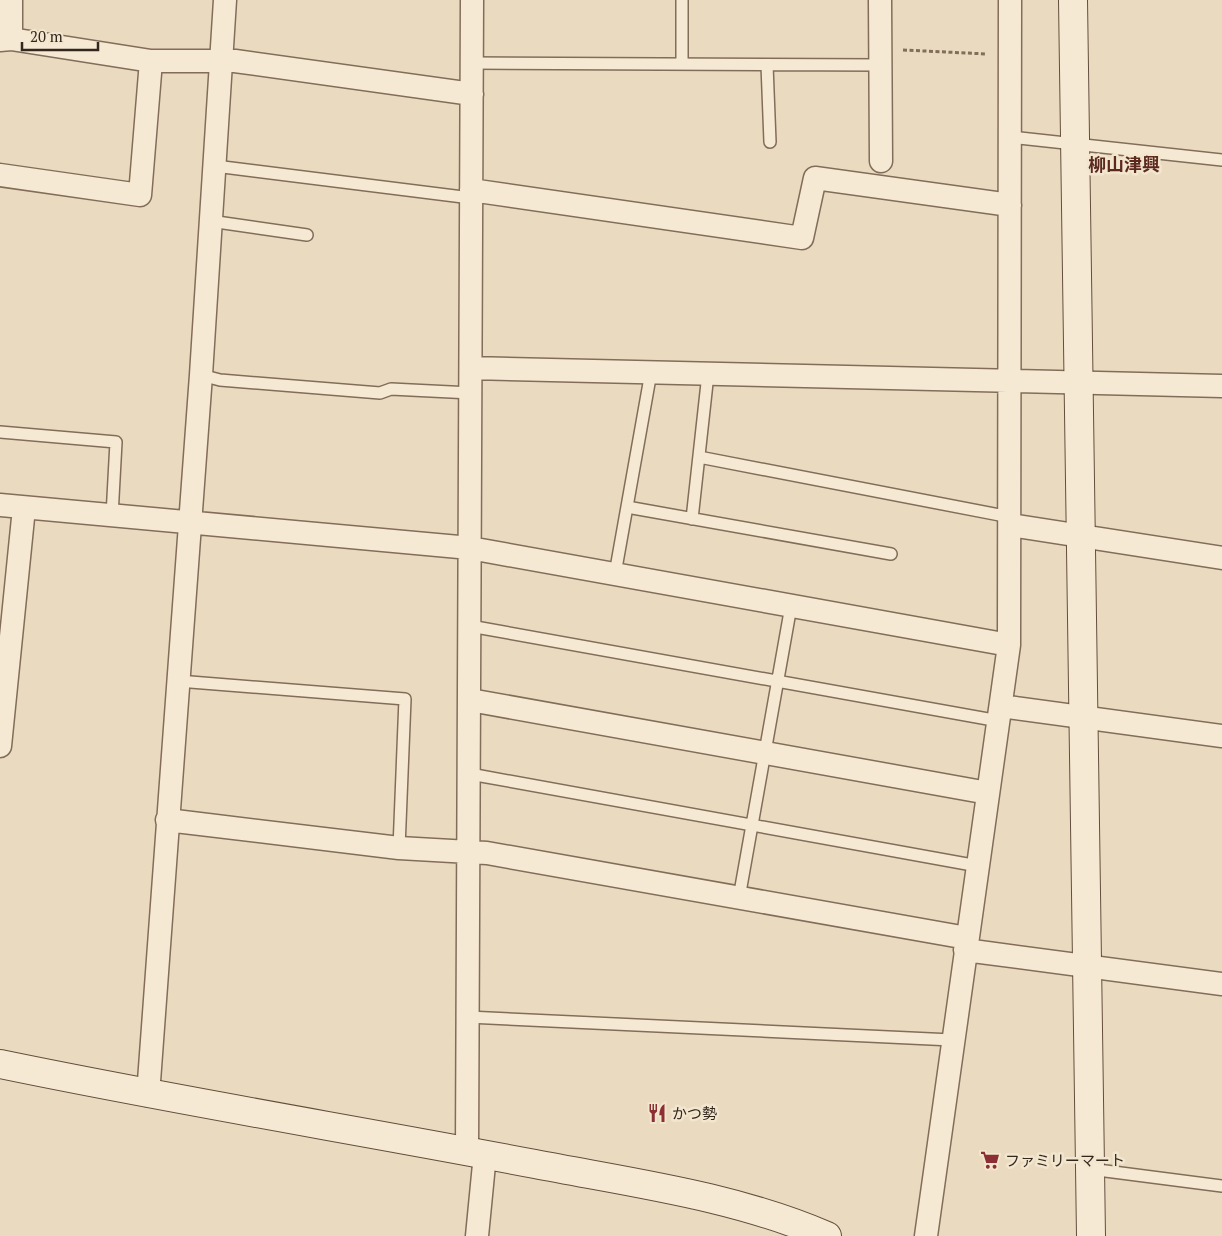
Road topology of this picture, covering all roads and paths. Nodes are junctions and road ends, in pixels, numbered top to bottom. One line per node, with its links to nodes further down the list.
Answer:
1 (11, 0): 8 (street)
2 (225, 0): 11 (street)
3 (472, 0): 13 (street)
4 (682, 0): 14 (lane)
5 (880, 0): 10 (street)
6 (1010, 0): 9 (street)
7 (1073, 0): 19 (street)
8 (6, 39): 12 (street)
9 (1010, 55): 10 (path); 17 (street)
10 (880, 57): 15 (lane); 21 (street)
11 (222, 60): 12 (street); 16 (street); 22 (street)
12 (151, 61): 23 (street)
13 (472, 63): 14 (lane); 16 (street)
14 (682, 64): 15 (lane)
15 (767, 65): 18 (lane)
16 (472, 94): 24 (street)
17 (1010, 137): 19 (lane); 25 (street)
18 (770, 142)
19 (1075, 144): 20 (lane); 33 (street)
20 (1222, 160)
21 (881, 161)
22 (215, 166): 24 (lane); 26 (street)
23 (0, 175)
24 (471, 194): 25 (street); 28 (street)
25 (1010, 205): 32 (street)
26 (210, 221): 27 (lane); 31 (street)
27 (307, 235)
28 (471, 368): 29 (street); 35 (street)
29 (651, 372): 30 (street); 39 (lane)
30 (708, 374): 32 (street); 37 (lane)
31 (201, 375): 35 (lane); 44 (street)
32 (1010, 381): 33 (street); 43 (street)
33 (1080, 383): 34 (street); 45 (street)
34 (1222, 386)
35 (470, 393): 46 (street)
36 (0, 432): 41 (lane)
37 (699, 457): 42 (lane); 43 (lane)
38 (0, 505): 40 (street)
39 (627, 507): 42 (lane); 49 (lane)
40 (24, 508): 41 (street); 59 (street)
41 (112, 516): 44 (street)
42 (692, 519): 47 (lane)
43 (1010, 521): 45 (street); 52 (street)
44 (190, 524): 46 (street); 53 (street)
45 (1081, 537): 48 (street); 57 (street)
46 (470, 548): 49 (street); 51 (street)
47 (890, 554)
48 (1222, 558)
49 (615, 574): 50 (street)
50 (791, 606): 52 (street); 54 (lane)
51 (470, 626): 54 (lane); 55 (street)
52 (1008, 645): 56 (street)
53 (178, 681): 63 (street); 65 (lane)
54 (778, 681): 56 (lane); 60 (lane)
55 (470, 700): 60 (street); 61 (street)
56 (1000, 713): 57 (street); 62 (street)
57 (1082, 716): 58 (street); 70 (street)
58 (1222, 736)
59 (0, 746)
60 (765, 753): 62 (street); 64 (lane)
61 (470, 774): 64 (lane); 66 (street)
62 (988, 793): 67 (street)
63 (167, 820): 65 (street); 75 (street)
64 (753, 825): 67 (lane); 68 (lane)
65 (399, 848): 66 (street)
66 (469, 853): 68 (street); 72 (street)
67 (978, 866): 69 (street)
68 (739, 898): 69 (street)
69 (966, 944): 70 (street); 73 (street)
70 (1088, 966): 71 (street); 77 (street)
71 (1222, 984)
72 (468, 1017): 73 (lane); 76 (street)
73 (952, 1040): 81 (street)
74 (0, 1064): 75 (street)
75 (148, 1095): 76 (street)
76 (476, 1153): 79 (street); 80 (street)
77 (1090, 1169): 78 (lane); 82 (street)
78 (1222, 1186)
79 (477, 1236)
80 (827, 1236)
81 (926, 1236)
82 (1091, 1236)

